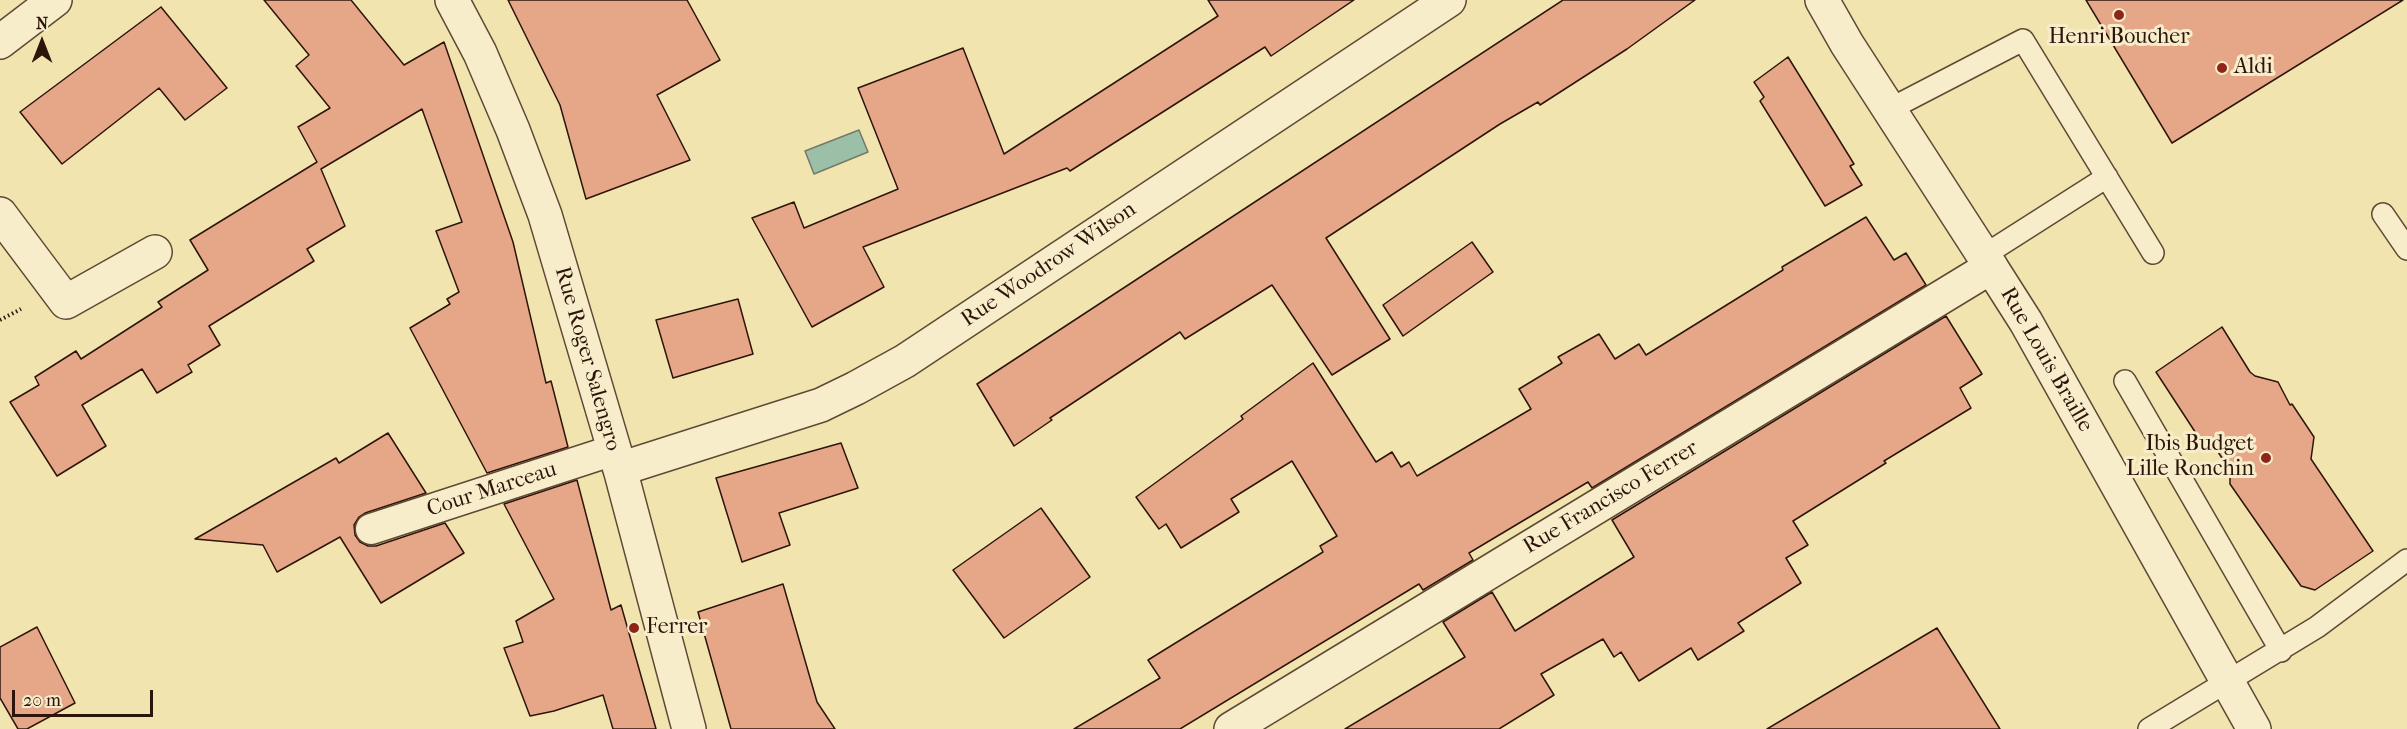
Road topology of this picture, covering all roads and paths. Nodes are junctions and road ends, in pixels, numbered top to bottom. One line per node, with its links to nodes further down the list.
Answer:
1 (55, 0): 5 (street)
2 (452, 0): 15 (street, Rue Roger Salengro)
3 (1449, 0): 15 (street, Rue Woodrow Wilson)
4 (1822, 0): 6 (street, Rue Louis Braille)
5 (0, 42)
6 (1890, 109): 7 (lane); 13 (street, Rue Louis Braille)
7 (2107, 177): 12 (lane); 13 (lane)
8 (0, 214): 11 (street)
9 (2383, 214): 10 (lane)
10 (2407, 249)
11 (155, 252)
12 (2153, 253)
13 (1987, 261): 19 (street, Rue Louis Braille); 21 (street, Rue Francisco Ferrer)
14 (2125, 381): 18 (lane)
15 (617, 460): 16 (street, Cour Marceau); 20 (street, Rue Roger Salengro)
16 (371, 529)
17 (2407, 560): 18 (lane)
18 (2281, 651): 19 (lane)
19 (2227, 681): 22 (lane); 23 (street, Rue Louis Braille)
20 (689, 729)
21 (1231, 729)
22 (2149, 729)
23 (2254, 729)

